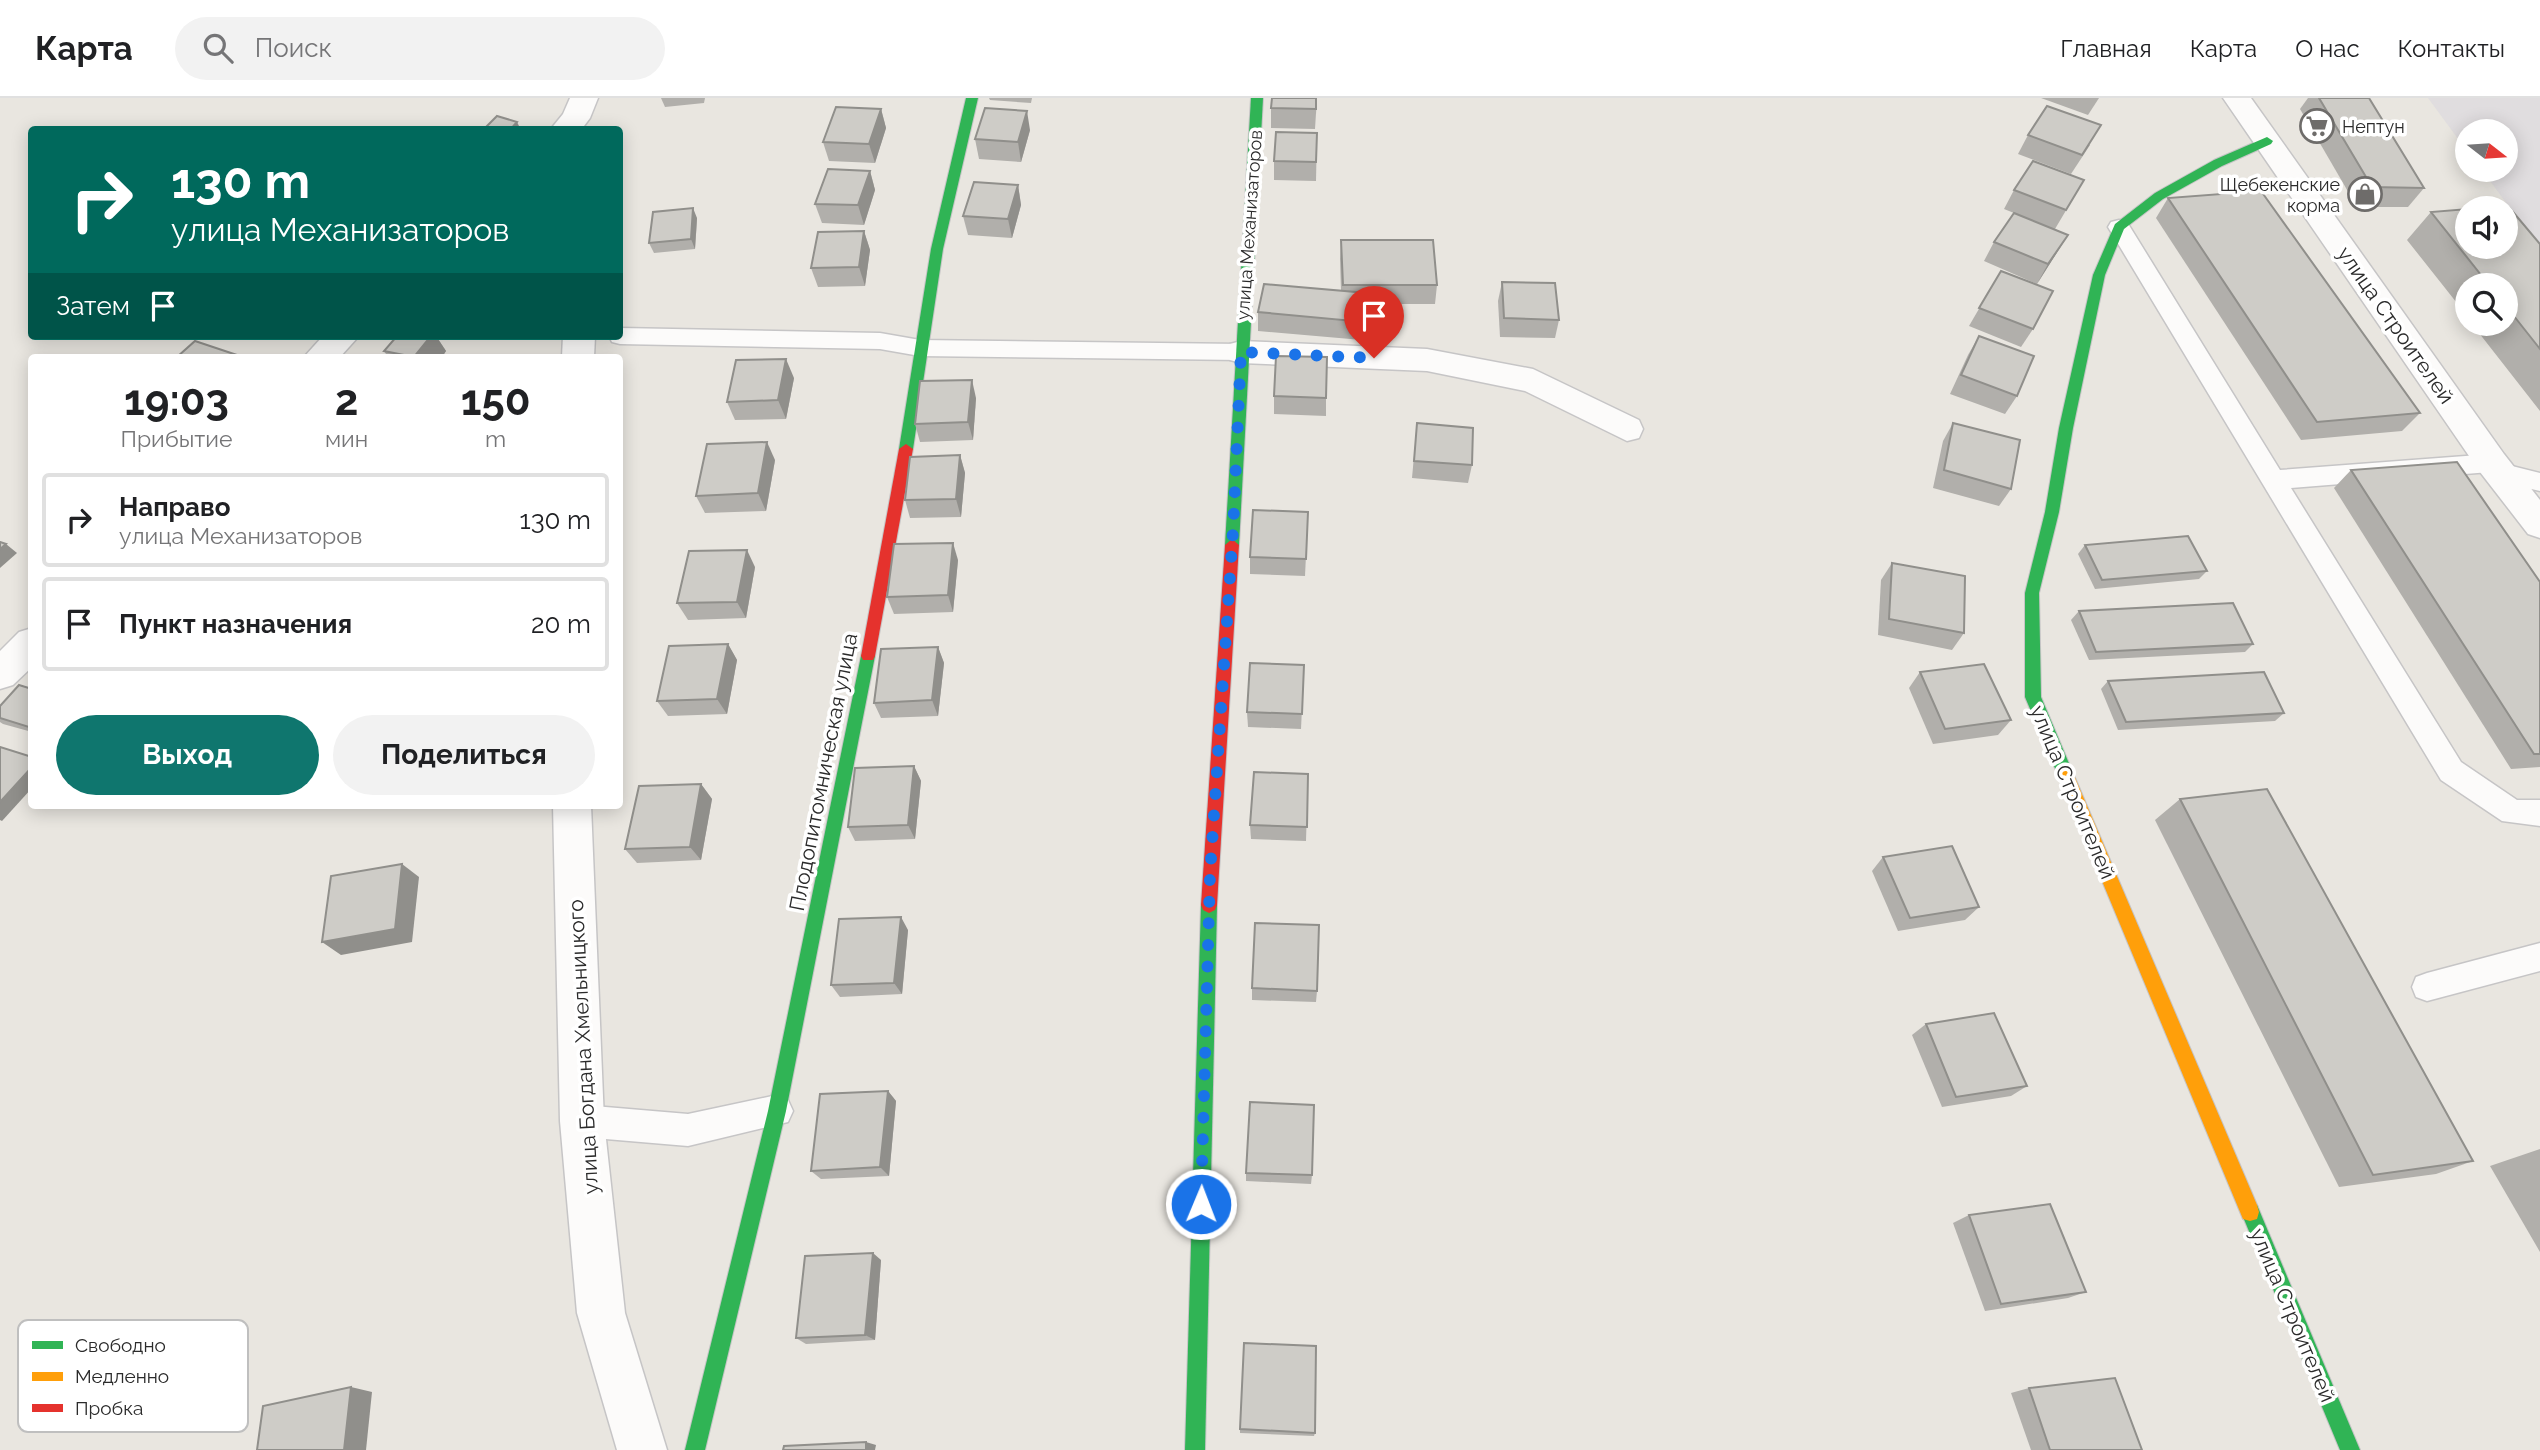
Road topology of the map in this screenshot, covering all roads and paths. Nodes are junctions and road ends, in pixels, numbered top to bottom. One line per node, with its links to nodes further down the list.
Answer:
1 (584, 98): 5 (street)
2 (972, 98): 10 (street, Плодопитомническая улица)
3 (1257, 98): 11 (street, улица Механизаторов)
4 (2237, 98): 6 (street, улица Строителей)
5 (568, 126)
6 (2267, 141): 7 (street); 14 (street, улица Строителей)
7 (2119, 227): 15 (lane); 29 (street, улица Строителей)
8 (623, 336): 10 (lane)
9 (339, 340): 12 (street)
10 (920, 348): 11 (lane); 24 (street, Плодопитомническая улица)
11 (1241, 352): 13 (street); 28 (street, улица Механизаторов)
12 (323, 354)
13 (1627, 429)
14 (2497, 468): 15 (lane); 16 (lane); 17 (street, улица Строителей)
15 (2275, 480): 21 (lane)
16 (2540, 482)
17 (2540, 525)
18 (28, 647): 19 (street)
19 (0, 674)
20 (572, 809): 25 (street, улица Богдана Хмельницкого)
21 (2540, 813)
22 (2540, 957): 23 (lane)
23 (2427, 987)
24 (777, 1111): 25 (lane); 27 (street, Плодопитомническая улица)
25 (582, 1121): 26 (street, улица Богдана Хмельницкого)
26 (642, 1450)
27 (695, 1450)
28 (1195, 1450)
29 (2350, 1450)

